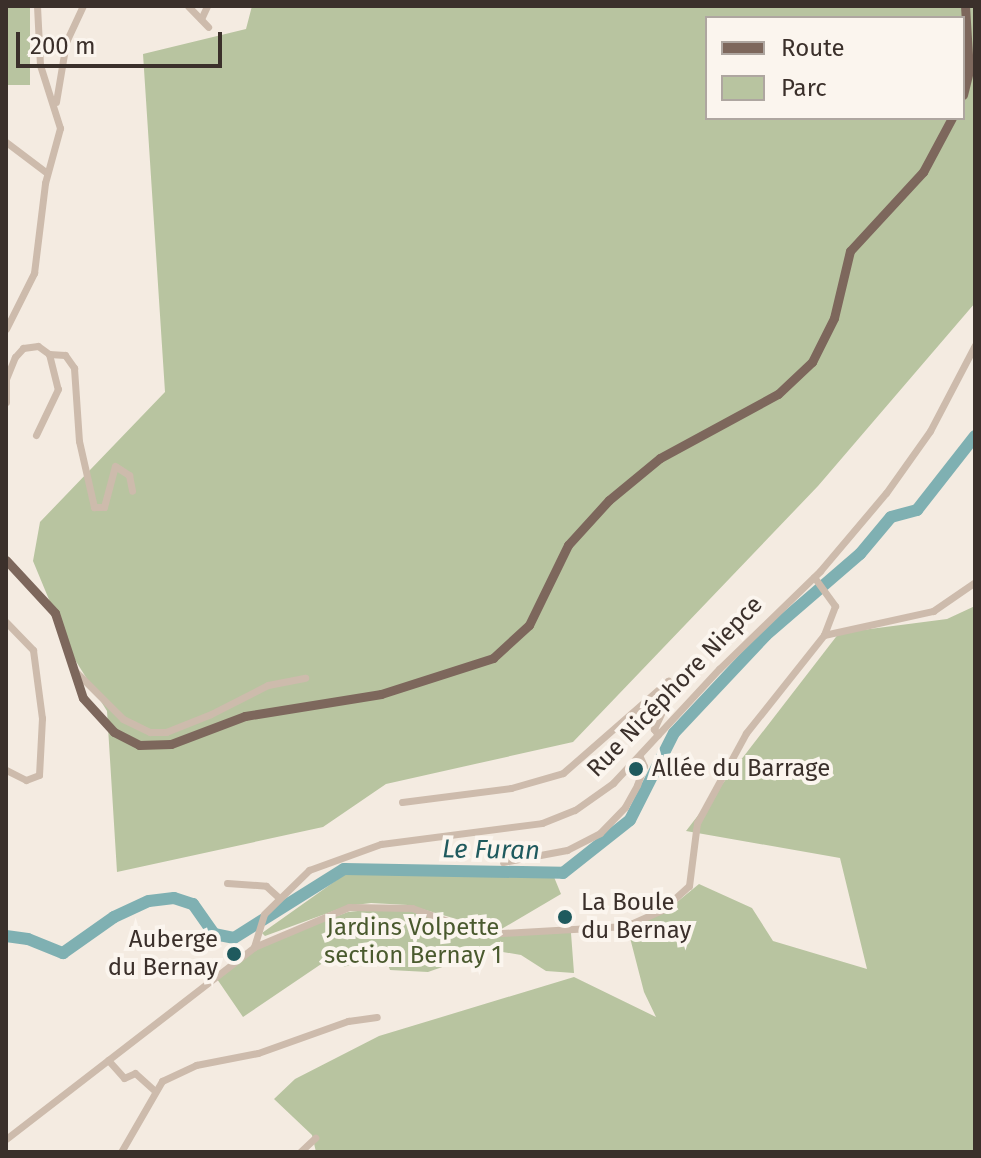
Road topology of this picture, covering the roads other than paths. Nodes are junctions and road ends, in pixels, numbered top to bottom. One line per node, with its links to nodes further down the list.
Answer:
1 (37, 6): 9 (street)
2 (83, 6): 9 (street)
3 (188, 6): 6 (street)
4 (207, 6): 6 (street)
5 (965, 6): 8 (main road)
6 (201, 19): 7 (street)
7 (208, 27)
8 (965, 87)
9 (55, 104): 12 (street)
10 (951, 120): 24 (main road)
11 (6, 142): 12 (street)
12 (47, 173): 13 (street)
13 (6, 329)
14 (975, 345): 20 (street, Rue Nicéphore Niepce)
15 (49, 354): 16 (street); 17 (street); 18 (street)
16 (6, 402)
17 (36, 435)
18 (132, 491)
19 (6, 560): 24 (main road)
20 (816, 579): 23 (street); 26 (street, Rue Nicéphore Niepce)
21 (975, 582): 23 (street)
22 (6, 622): 28 (street)
23 (824, 635): 33 (street)
24 (73, 668): 25 (street)
25 (305, 678)
26 (658, 735): 27 (street, Rue Nicéphore Niepce); 29 (street)
27 (640, 757): 30 (street); 32 (street, Rue Nicéphore Niepce)
28 (6, 770)
29 (402, 802)
30 (503, 862)
31 (227, 883): 32 (street)
32 (277, 896): 33 (street, Rue Nicéphore Niepce)
33 (254, 947): 35 (street)
34 (377, 1017): 36 (street)
35 (108, 1060): 36 (street); 38 (street)
36 (154, 1090): 39 (street)
37 (315, 1138): 40 (street)
38 (6, 1139)
39 (121, 1152)
40 (300, 1152)

